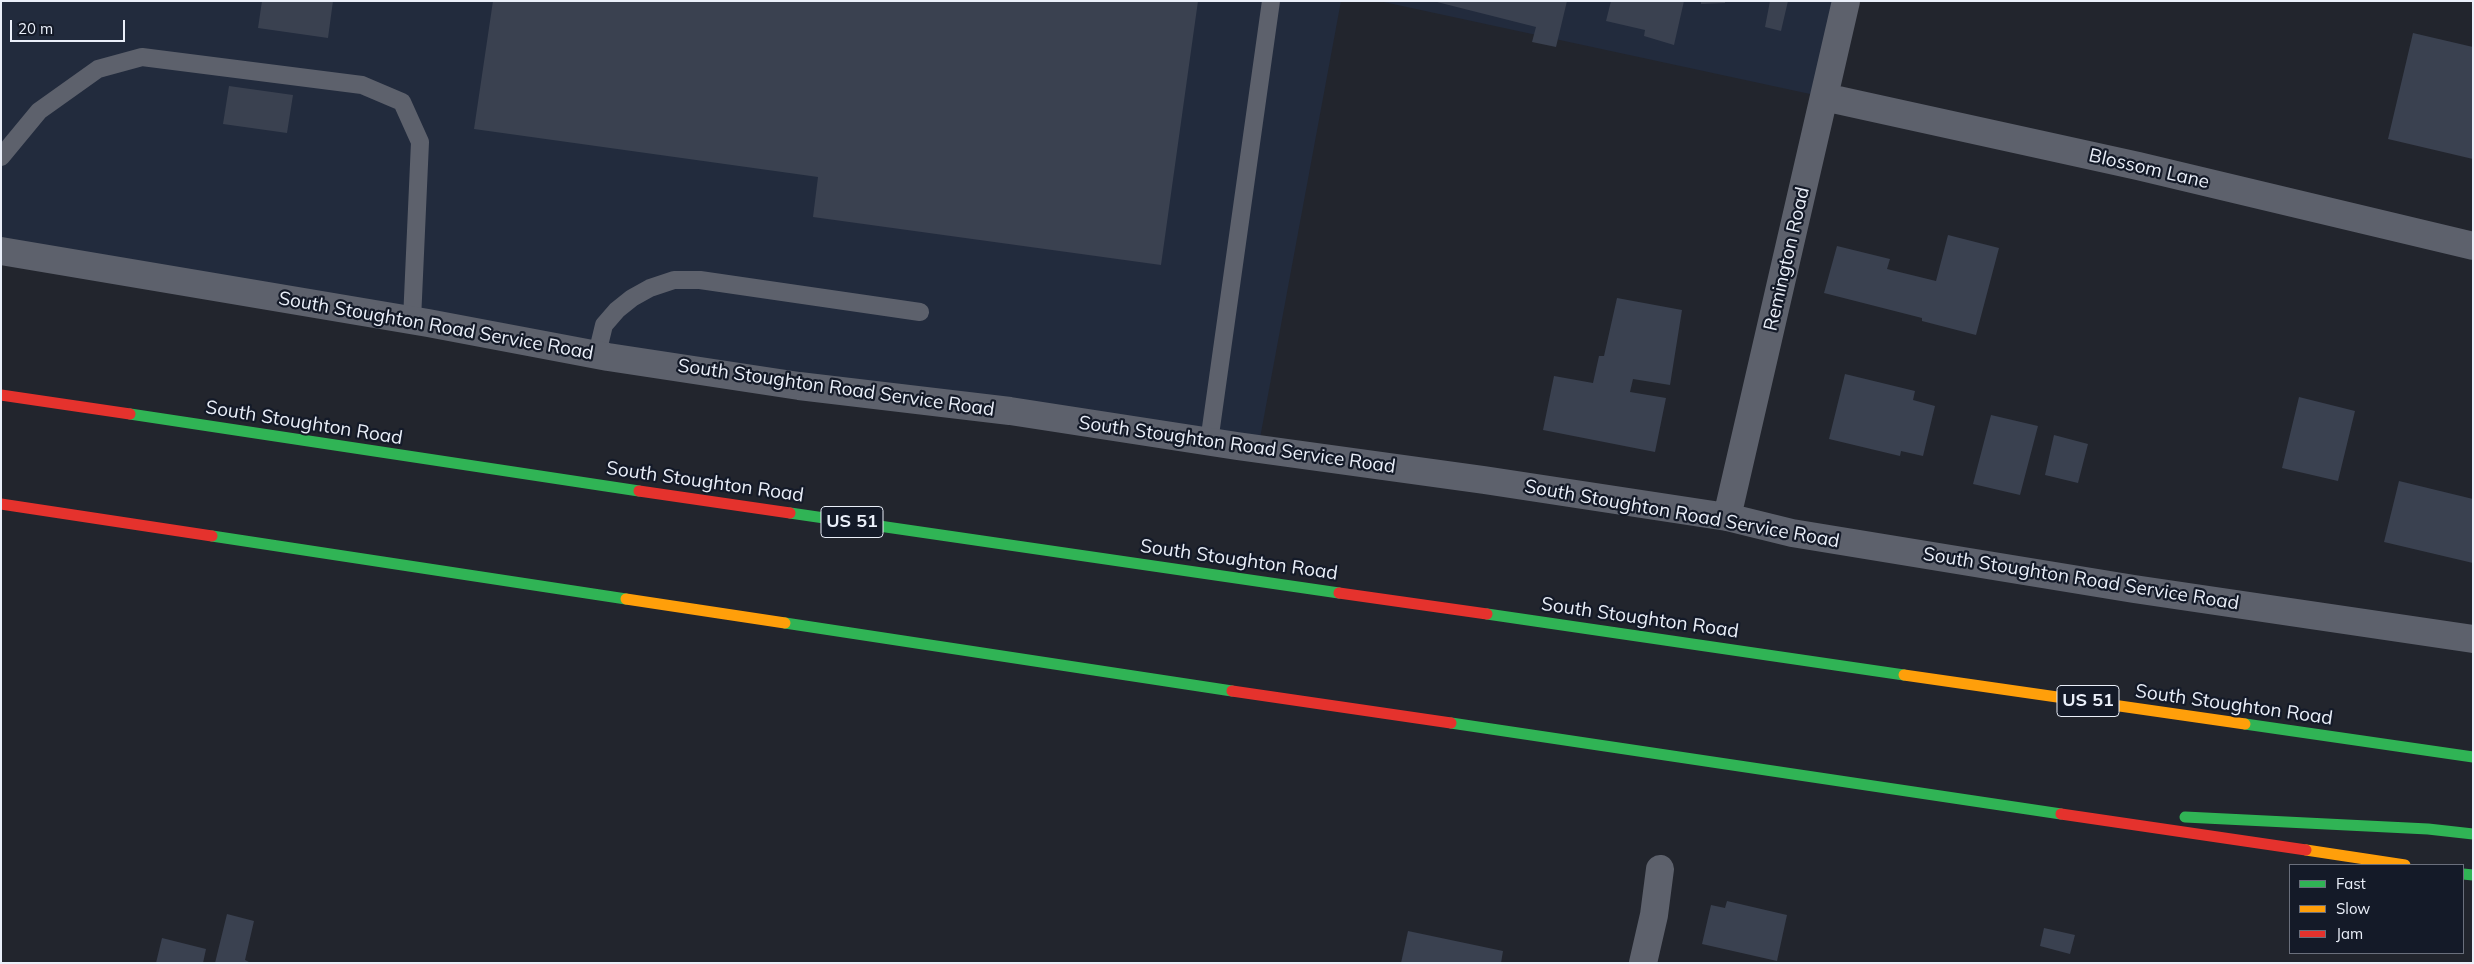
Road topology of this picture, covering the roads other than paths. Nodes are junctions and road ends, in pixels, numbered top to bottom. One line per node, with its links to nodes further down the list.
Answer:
1 (1271, 1): 11 (lane)
2 (1846, 1): 3 (street, Remington Road)
3 (1824, 97): 5 (street, Blossom Lane); 13 (street, Remington Road)
4 (1, 157): 8 (lane)
5 (2473, 246)
6 (1, 251): 8 (street, South Stoughton Road Service Road)
7 (920, 312): 9 (lane)
8 (412, 320): 9 (street, South Stoughton Road Service Road)
9 (597, 354): 11 (street, South Stoughton Road Service Road)
10 (1, 395): 15 (main road, South Stoughton Road / US 51)
11 (1209, 442): 13 (street, South Stoughton Road Service Road)
12 (1, 504): 16 (main road)
13 (1727, 517): 14 (street, South Stoughton Road Service Road)
14 (2473, 639)
15 (2473, 757)
16 (2026, 809): 17 (main road); 20 (main road)
17 (2154, 815)
18 (2173, 816): 19 (main road)
19 (2473, 834)
20 (2398, 864)
21 (1660, 869): 22 (street)
22 (1643, 963)

